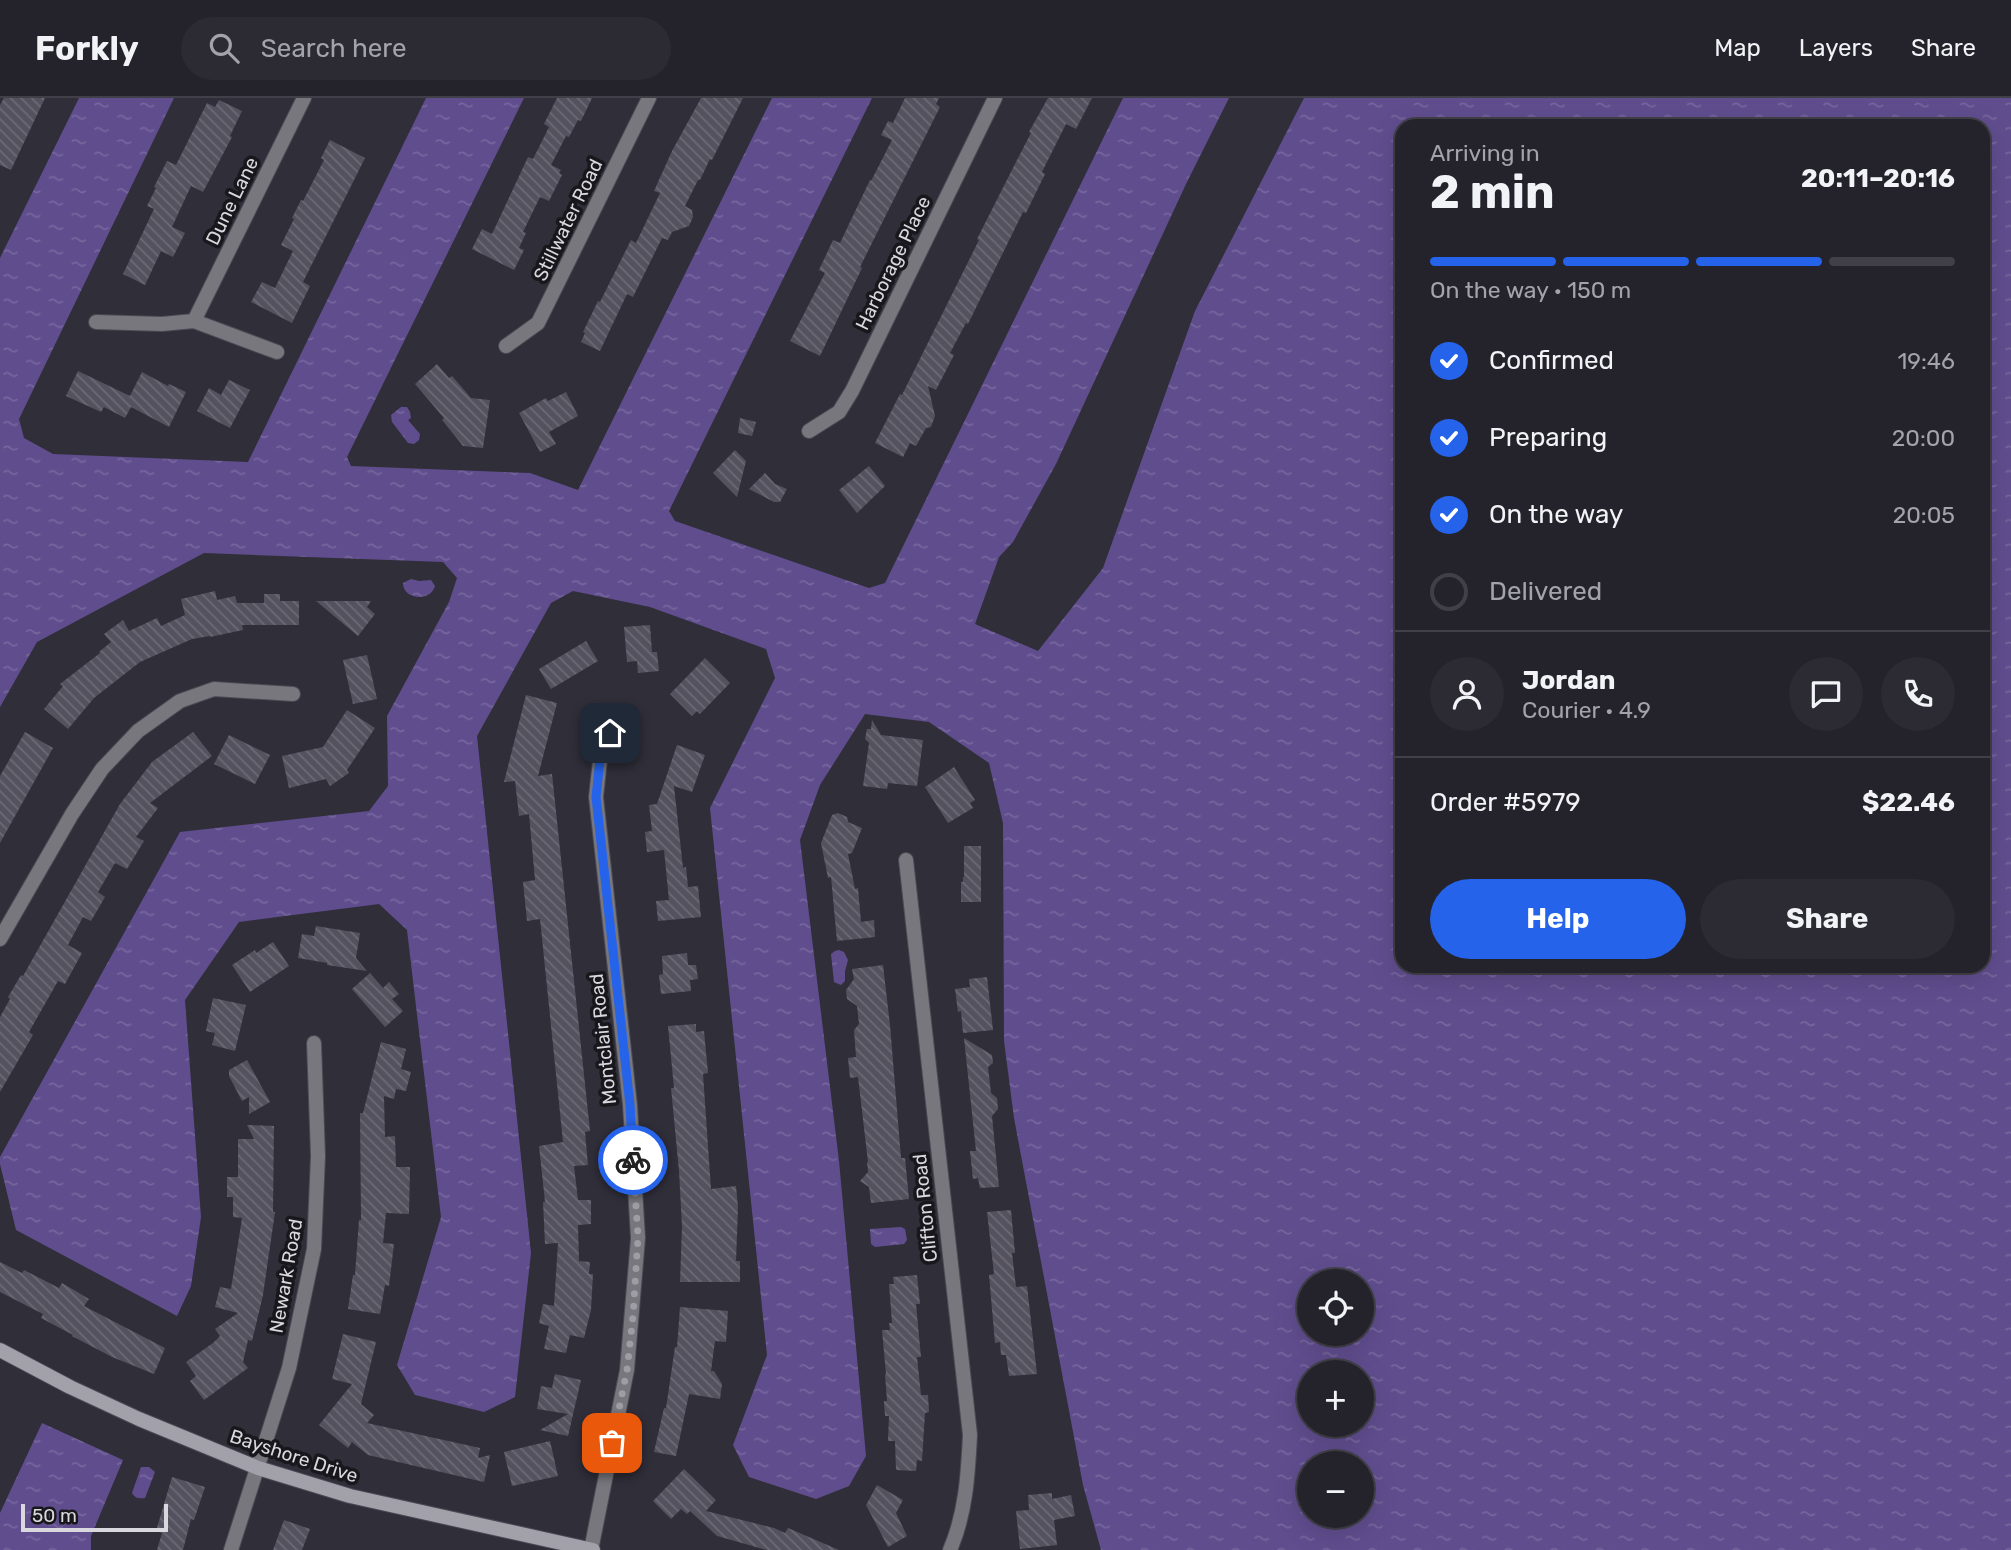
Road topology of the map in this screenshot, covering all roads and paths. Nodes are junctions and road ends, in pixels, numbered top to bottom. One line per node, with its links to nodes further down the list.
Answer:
1 (304, 98): 4 (street, Dune Lane)
2 (649, 98): 6 (street, Stillwater Road)
3 (996, 98): 8 (street, Harborage Place)
4 (194, 321): 5 (street); 7 (street)
5 (96, 322)
6 (506, 346)
7 (277, 352)
8 (809, 430)
9 (293, 694): 12 (street)
10 (610, 733): 17 (street, Montclair Road)
11 (906, 860): 18 (street, Clifton Road)
12 (0, 939)
13 (314, 1043): 15 (street, Newark Road)
14 (0, 1350): 15 (street, Bayshore Drive)
15 (258, 1468): 16 (street, Newark Road); 17 (street, Bayshore Drive)
16 (230, 1550)
17 (591, 1550)
18 (950, 1550)

